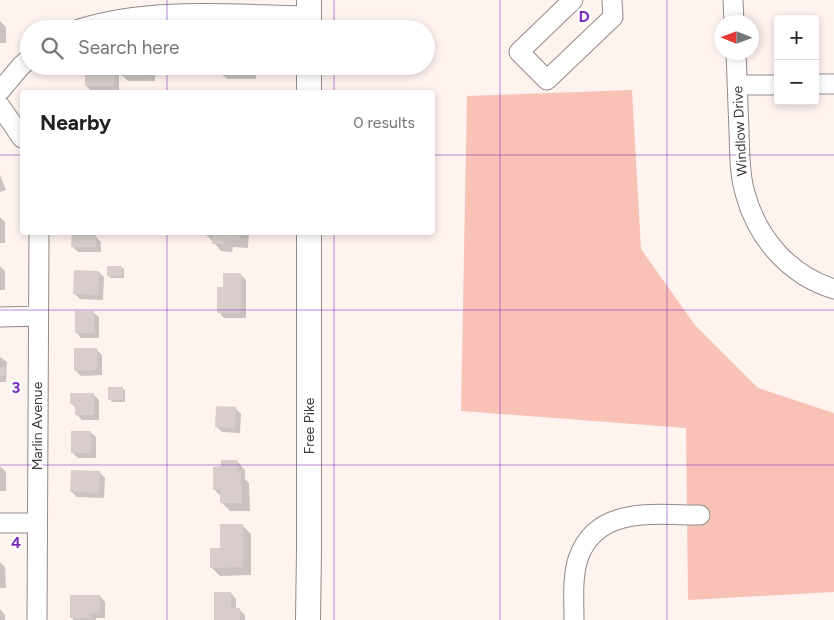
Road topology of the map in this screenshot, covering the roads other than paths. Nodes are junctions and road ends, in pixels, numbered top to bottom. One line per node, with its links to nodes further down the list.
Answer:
1 (573, 0): 2 (street)
2 (612, 0)
3 (733, 0): 5 (street)
4 (309, 15): 6 (street)
5 (734, 15)
6 (119, 20)
7 (736, 60): 12 (street, Windlow Drive)
8 (20, 69): 15 (street)
9 (309, 75): 14 (main road)
10 (819, 84): 11 (street)
11 (834, 84)
12 (737, 85): 13 (street); 20 (street, Windlow Drive)
13 (774, 85)
14 (309, 90)
15 (0, 91)
16 (0, 106): 17 (street)
17 (20, 135)
18 (39, 235): 21 (street, Marlin Avenue)
19 (309, 235): 27 (main road, Free Pike)
20 (834, 289)
21 (38, 316): 22 (street); 25 (street, Marlin Avenue)
22 (0, 317)
23 (700, 515): 28 (street)
24 (0, 523): 25 (street)
25 (37, 524): 26 (street, Marlin Avenue)
26 (37, 620)
27 (308, 620)
28 (574, 620)

